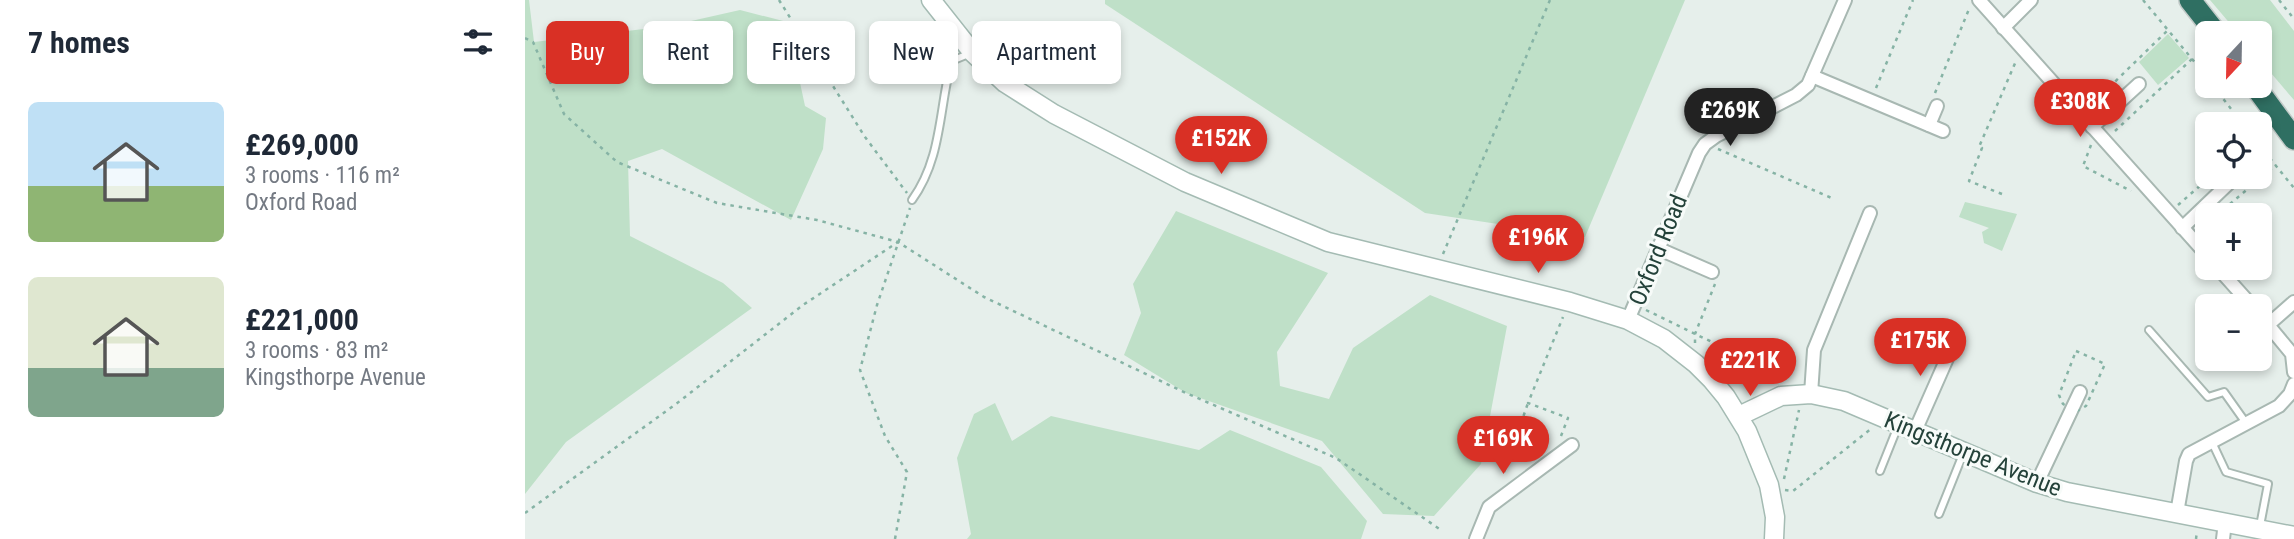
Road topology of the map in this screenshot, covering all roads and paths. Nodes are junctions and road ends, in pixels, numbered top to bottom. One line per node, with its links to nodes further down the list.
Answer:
1 (779, 0): 46 (path)
2 (931, 0): 17 (street)
3 (1550, 0): 54 (path)
4 (1845, 0): 22 (street)
5 (1913, 0): 28 (path)
6 (1973, 0): 29 (path)
7 (1979, 0): 14 (street)
8 (2031, 0): 14 (street)
9 (2143, 0): 15 (path)
10 (2190, 0): 13 (highway)
11 (2279, 0): 12 (path)
12 (2294, 19)
13 (2207, 21)
14 (2003, 28): 19 (street)
15 (2168, 30): 20 (path); 31 (path)
16 (525, 37): 51 (path)
17 (972, 52)
18 (972, 53): 46 (lane)
19 (2027, 54): 31 (street); 44 (path)
20 (2192, 59): 21 (path); 35 (path)
21 (2195, 63)
22 (1812, 76): 28 (street); 37 (street)
23 (1007, 84): 54 (street)
24 (2139, 84): 35 (street)
25 (2272, 96): 32 (highway)
26 (2222, 98): 30 (path)
27 (2264, 98): 36 (highway)
28 (1871, 101): 33 (street)
29 (1937, 106): 33 (street)
30 (2234, 112)
31 (2082, 114): 35 (street)
32 (2294, 121)
33 (1929, 125): 34 (street)
34 (1943, 131)
35 (2098, 133): 40 (street); 40 (path)
36 (2294, 139)
37 (1705, 144): 45 (path); 53 (street, Oxford Road)
38 (2272, 160): 39 (path)
39 (2276, 165): 41 (path); 47 (path)
40 (2146, 188): 49 (street)
41 (2294, 188)
42 (2196, 189): 49 (path)
43 (2223, 189): 50 (street)
44 (2002, 194)
45 (1834, 199)
46 (912, 200): 51 (path)
47 (2231, 203)
48 (1870, 213): 70 (street)
49 (2169, 213): 50 (street)
50 (2182, 228): 52 (street)
51 (898, 242): 83 (path); 87 (path); 90 (path)
52 (2195, 242)
53 (1659, 249): 55 (street); 60 (street, Oxford Road)
54 (1436, 270): 58 (street)
55 (1712, 272): 64 (path)
56 (2229, 280): 57 (street)
57 (2241, 294)
58 (1570, 302): 60 (street); 71 (path)
59 (2294, 302): 61 (street)
60 (1632, 313): 64 (path); 66 (street)
61 (2272, 321)
62 (2272, 328): 67 (street)
63 (2149, 330): 74 (lane)
64 (1695, 334): 66 (path); 70 (path)
65 (1956, 338): 75 (street)
66 (1696, 364): 72 (street)
67 (2294, 372)
68 (2294, 384): 74 (street)
69 (2080, 392): 82 (street)
70 (1806, 394): 72 (street, Kingsthorpe Avenue); 73 (street, Kingsthorpe Avenue); 73 (path)
71 (1528, 403): 79 (path); 81 (path)
72 (1739, 416): 92 (street)
73 (1879, 416): 75 (street, Kingsthorpe Avenue)
74 (2246, 423): 76 (street)
75 (1907, 428): 78 (street, Kingsthorpe Avenue); 80 (lane)
76 (2211, 440): 84 (street); 86 (lane)
77 (1572, 445): 79 (street)
78 (1963, 452): 82 (street, Kingsthorpe Avenue); 85 (lane)
79 (1552, 460): 91 (street)
80 (1880, 471)
81 (1504, 472)
82 (2037, 483): 84 (street, Kingsthorpe Avenue)
83 (525, 513)
84 (2176, 513): 88 (street, Kingsthorpe Avenue)
85 (1939, 514)
86 (2259, 528): 88 (street, Kingsthorpe Avenue); 89 (street, Kingsthorpe Avenue)
87 (1441, 530)
88 (2224, 531)
89 (2294, 536)
90 (895, 539)
91 (1476, 539)
92 (1774, 539)

